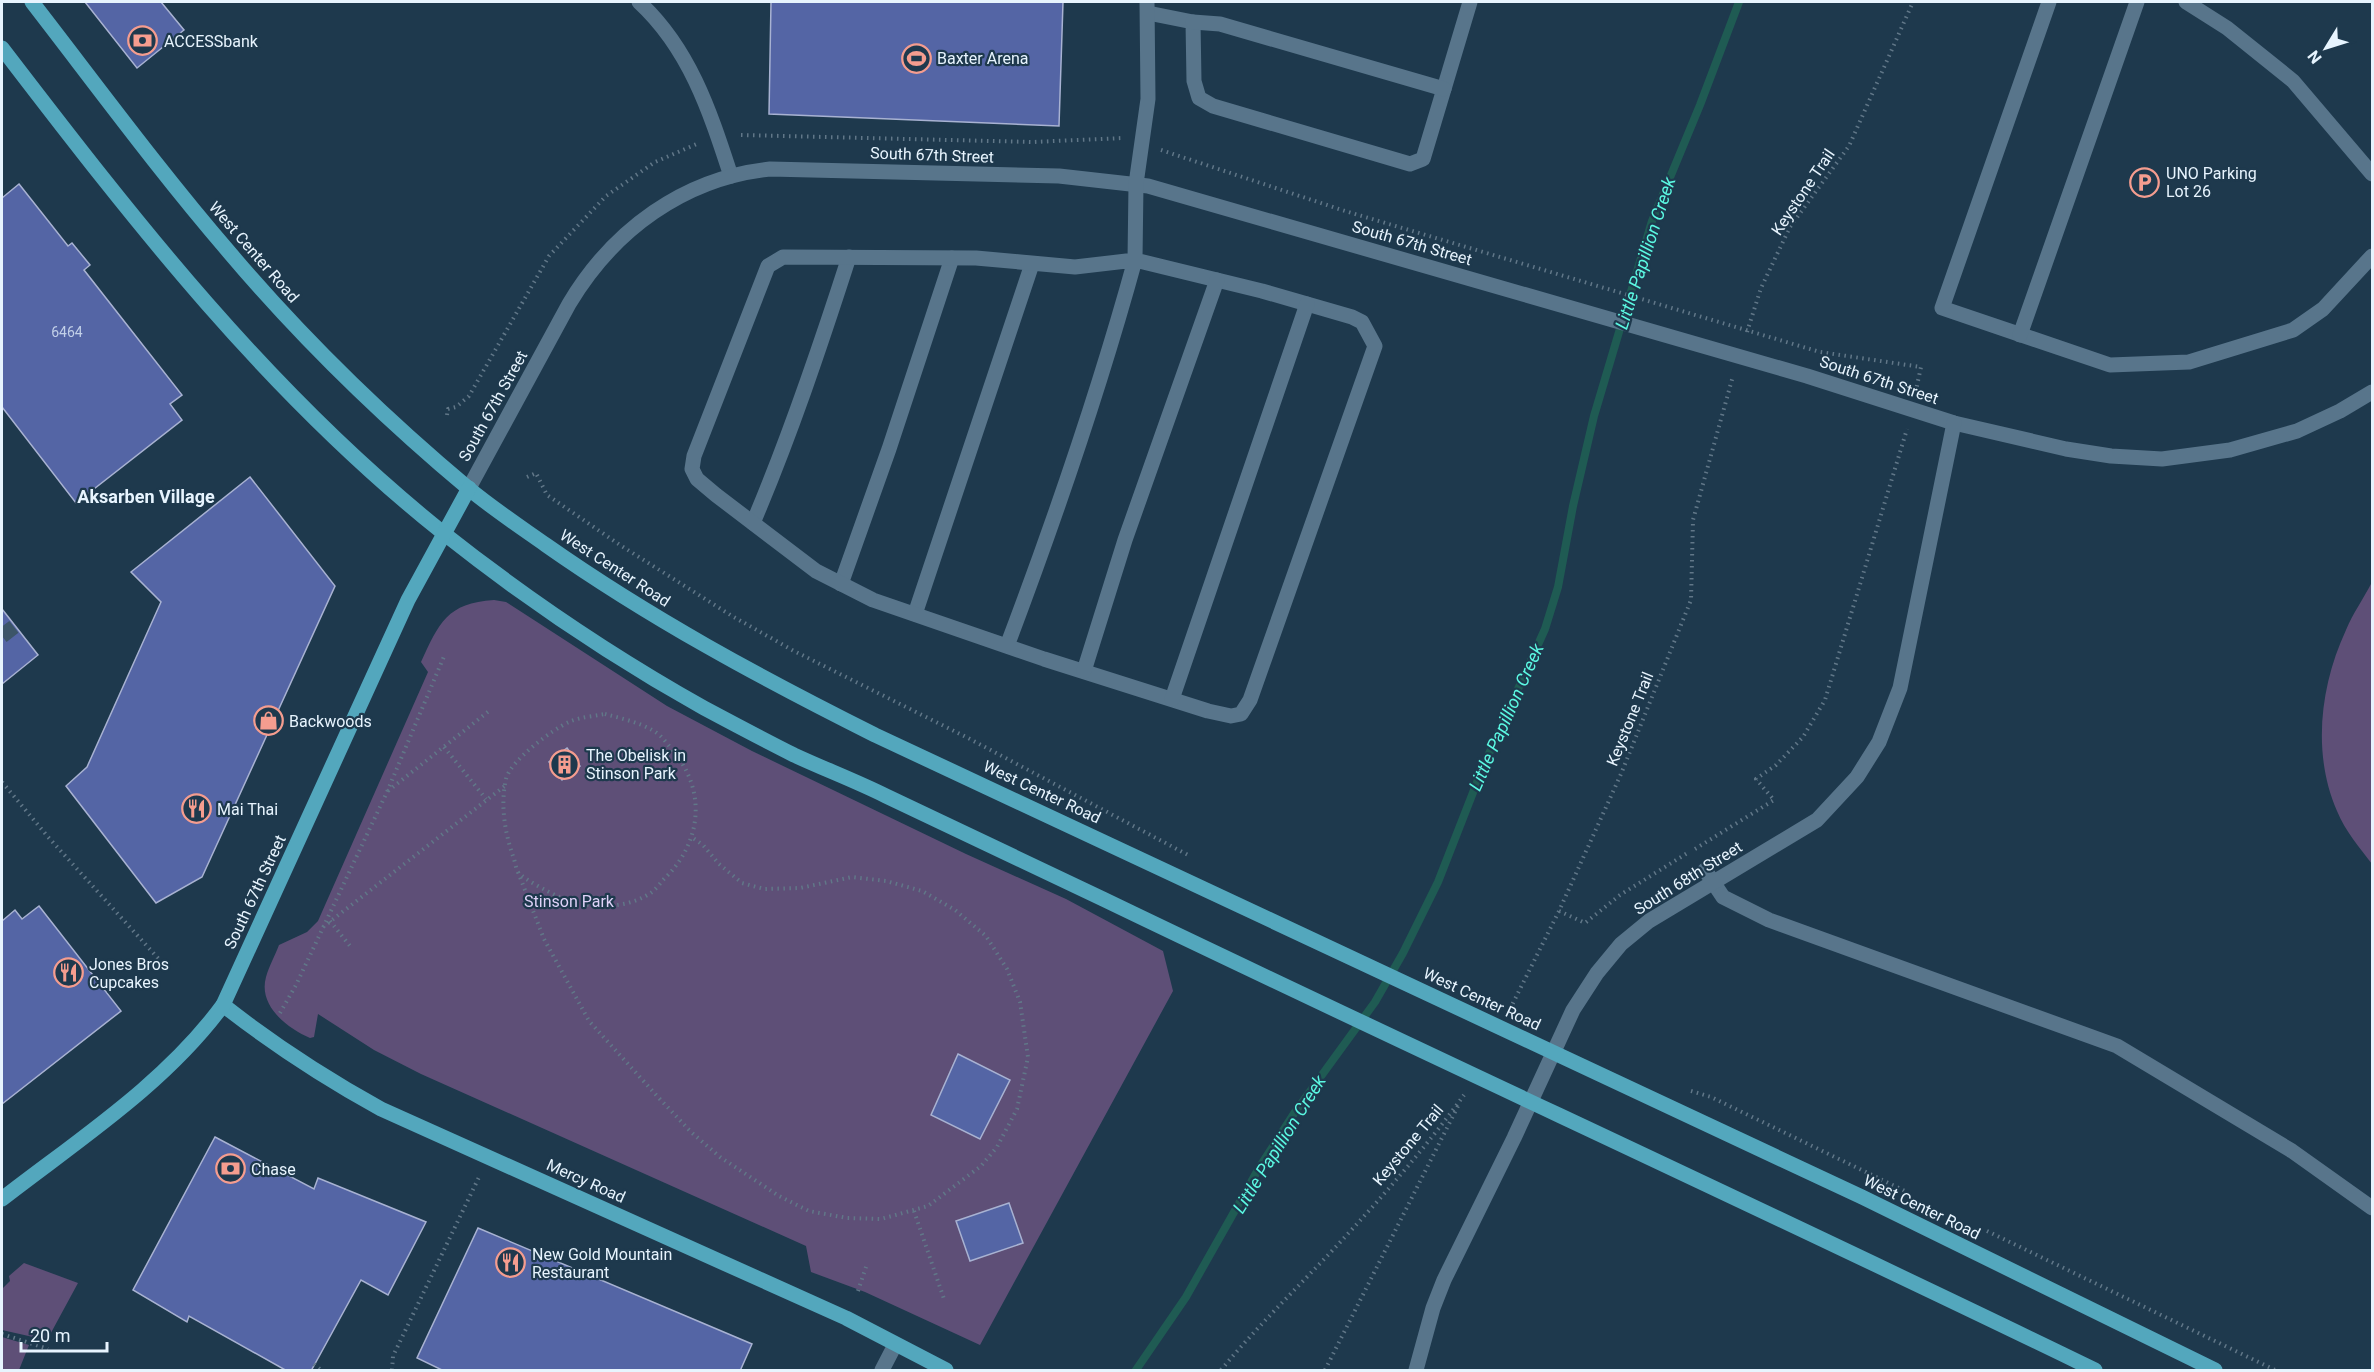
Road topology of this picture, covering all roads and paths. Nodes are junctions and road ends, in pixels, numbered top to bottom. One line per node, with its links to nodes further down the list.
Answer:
1 (32, 2): 30 (main road, West Center Road)
2 (639, 2): 14 (street)
3 (1470, 2): 11 (street)
4 (1912, 2): 24 (path, Keystone Trail)
5 (2049, 2): 23 (street)
6 (2137, 2): 23 (street)
7 (2186, 2): 13 (street)
8 (1148, 7): 9 (street); 15 (street)
9 (1193, 22): 11 (street); 11 (street)
10 (2, 48): 32 (main road)
11 (1444, 89)
12 (1217, 168): 27 (path)
13 (2373, 174)
14 (731, 176): 15 (street, South 67th Street); 30 (street, South 67th Street)
15 (1136, 184): 19 (street); 27 (street, South 67th Street)
16 (2373, 255): 23 (street)
17 (849, 257): 18 (street); 31 (street); 31 (street)
18 (952, 258): 20 (street); 33 (street)
19 (1135, 260): 20 (street); 21 (street); 35 (street)
20 (1032, 264): 34 (street)
21 (1217, 280): 22 (street); 37 (street)
22 (1306, 304): 38 (street); 38 (street)
23 (2020, 334)
24 (1744, 341)
25 (1734, 373): 49 (path, Keystone Trail)
26 (2373, 392): 28 (street, South 67th Street)
27 (1912, 409): 28 (street, South 67th Street); 49 (path)
28 (1954, 423): 48 (street, South 68th Street)
29 (527, 477): 46 (path)
30 (469, 488): 32 (main road, South 67th Street); 80 (main road, West Center Road)
31 (753, 523): 33 (street)
32 (444, 533): 53 (main road, South 67th Street); 79 (main road)
33 (841, 584): 34 (street)
34 (915, 614): 35 (street)
35 (1007, 646): 37 (street)
36 (446, 654): 43 (path)
37 (1083, 672): 38 (street)
38 (1172, 699)
39 (489, 711): 40 (path)
40 (444, 747): 43 (path); 44 (path)
41 (2, 782): 52 (path)
42 (506, 785): 44 (path); 45 (path); 47 (path)
43 (387, 792): 50 (path)
44 (486, 799): 50 (path)
45 (693, 838): 47 (path); 63 (path)
46 (1192, 857)
47 (518, 872): 63 (path)
48 (1708, 876): 62 (street); 78 (street, South 68th Street)
49 (1559, 910): 54 (path, Keystone Trail)
50 (329, 919): 51 (path); 55 (path)
51 (350, 946)
52 (166, 967)
53 (223, 1005): 59 (main road, Mercy Road); 61 (main road, South 67th Street)
54 (1509, 1012)
55 (280, 1013)
56 (1469, 1085): 58 (path, Keystone Trail)
57 (1683, 1088): 60 (path)
58 (1464, 1096): 76 (path, Keystone Trail); 77 (path)
59 (489, 1157): 69 (main road, Mercy Road); 73 (path)
60 (1913, 1195)
61 (2, 1199)
62 (2373, 1208)
63 (914, 1211): 67 (path)
64 (1985, 1230): 81 (path)
65 (867, 1264): 66 (path)
66 (858, 1291)
67 (944, 1299)
68 (2, 1334): 70 (path)
69 (895, 1345): 74 (street); 75 (main road, Mercy Road)
70 (48, 1349)
71 (315, 1364): 72 (path)
72 (321, 1371)
73 (392, 1371)
74 (882, 1371)
75 (946, 1371)
76 (1221, 1371)
77 (1325, 1371)
78 (1416, 1371)
79 (2095, 1371)
80 (2215, 1371)
81 (2275, 1371)

